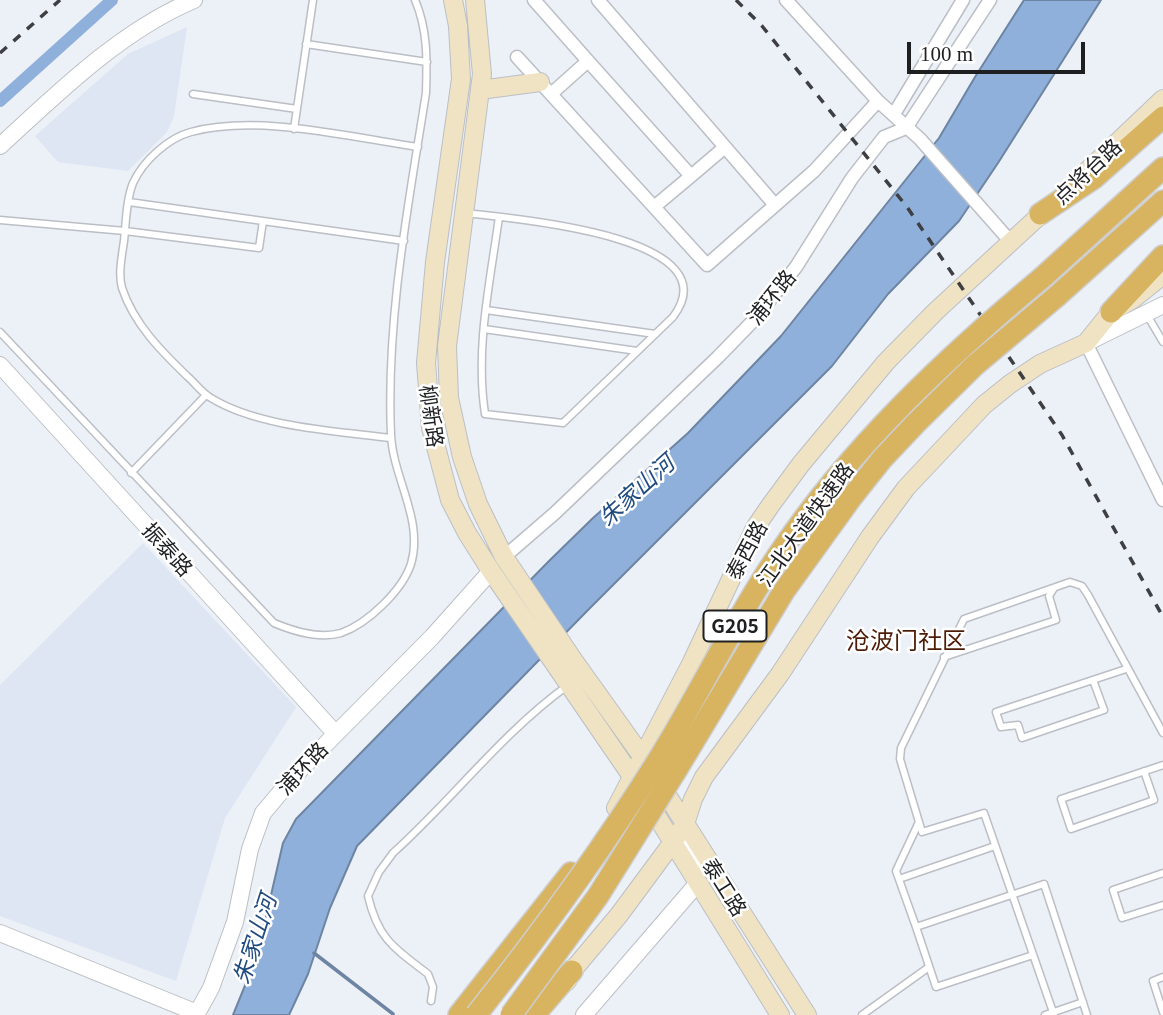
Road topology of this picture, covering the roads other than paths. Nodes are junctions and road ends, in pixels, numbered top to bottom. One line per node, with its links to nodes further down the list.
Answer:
1 (194, 0): 25 (street)
2 (313, 0): 11 (lane)
3 (415, 0): 13 (lane)
4 (453, 0): 60 (main road, 柳新路)
5 (475, 0): 16 (main road, 柳新路)
6 (534, 0): 14 (street)
7 (598, 0): 27 (street)
8 (786, 0): 19 (street)
9 (963, 0): 21 (street)
10 (990, 0): 23 (street, 浦环路)
11 (306, 44): 13 (lane); 20 (lane)
12 (517, 57): 15 (street)
13 (427, 61): 26 (lane)
14 (588, 61): 15 (street); 29 (street)
15 (546, 88): 16 (main road); 33 (street)
16 (480, 90): 34 (main road, 柳新路)
17 (193, 94): 20 (lane)
18 (1163, 99): 35 (main road, 点将台路)
19 (877, 101): 21 (street); 32 (street)
20 (297, 109): 24 (lane)
21 (894, 114): 23 (street)
22 (1163, 117): 35 (highway)
23 (906, 128): 41 (street); 59 (street, 浦环路)
24 (294, 129): 26 (lane); 31 (lane)
25 (0, 146)
26 (418, 146): 40 (lane)
27 (725, 147): 29 (street); 32 (street)
28 (1163, 168): 94 (highway, 江北大道快速路 / G205, bridge)
29 (691, 176): 33 (street)
30 (1163, 201): 96 (highway, 江北大道快速路 / G205, bridge)
31 (129, 202): 38 (lane); 39 (lane)
32 (775, 205): 33 (street)
33 (654, 207)
34 (464, 213): 36 (lane); 59 (main road, 柳新路)
35 (1040, 214): 41 (main road, 点将台路)
36 (499, 217): 45 (lane); 50 (lane)
37 (0, 220): 39 (lane)
38 (263, 221): 39 (lane); 40 (lane)
39 (125, 231): 55 (lane)
40 (404, 241): 56 (lane)
41 (1010, 241): 68 (main road, 泰西路)
42 (1163, 256): 46 (highway)
43 (1163, 275): 46 (main road)
44 (1163, 305): 47 (street)
45 (486, 310): 48 (lane); 50 (lane)
46 (1111, 312): 52 (main road)
47 (1146, 314): 51 (lane); 52 (street)
48 (484, 329): 53 (lane); 53 (lane)
49 (0, 332): 57 (lane)
50 (655, 334): 53 (lane)
51 (1163, 342)
52 (1086, 343): 58 (street); 74 (main road)
53 (637, 351)
54 (0, 365): 66 (street, 振泰路)
55 (206, 395): 56 (lane); 57 (lane)
56 (391, 438): 57 (lane)
57 (131, 473)
58 (1163, 500)
59 (504, 557): 68 (main road, 柳新路)
60 (491, 571): 65 (main road, 柳新路); 66 (street, 浦环路)
61 (1054, 588): 62 (lane); 62 (lane); 63 (lane)
62 (944, 657): 73 (lane)
63 (1126, 669): 64 (lane); 67 (lane)
64 (1093, 680): 64 (lane)
65 (569, 685): 71 (main road, 柳新路); 88 (lane)
66 (335, 733): 91 (street, 浦环路)
67 (1163, 733)
68 (644, 758): 71 (main road, 泰西路); 74 (main road, 泰工路)
69 (1163, 765): 70 (lane)
70 (1144, 771): 70 (lane)
71 (634, 778): 72 (main road, 泰西路); 75 (main road, 泰工路)
72 (616, 808): 93 (highway); 95 (main road, 泰西路)
73 (919, 821): 76 (lane); 78 (lane)
74 (685, 824): 75 (main road); 79 (street); 101 (main road, 泰工路)
75 (673, 842): 79 (main road, 泰工路); 86 (main road)
76 (996, 846): 78 (lane); 80 (lane)
77 (1163, 873): 81 (lane)
78 (899, 879): 82 (lane)
79 (697, 884): 99 (street); 100 (main road, 泰工路)
80 (1012, 894): 82 (lane); 84 (lane); 89 (lane)
81 (1163, 905)
82 (916, 927): 85 (lane)
83 (0, 933): 91 (street)
84 (1033, 955): 85 (lane); 92 (lane)
85 (929, 967): 102 (lane)
86 (572, 971): 97 (highway); 98 (main road)
87 (1163, 977): 90 (lane)
88 (431, 1001)
89 (1083, 1002): 92 (lane); 104 (lane)
90 (1163, 1012)
91 (197, 1014)
92 (1054, 1014): 103 (lane)
93 (459, 1015)
94 (476, 1015)
95 (486, 1015)
96 (511, 1015)
97 (534, 1015)
98 (545, 1015)
99 (584, 1015)
100 (779, 1015)
101 (807, 1015)
102 (862, 1015)
103 (1045, 1015)
104 (1087, 1015)

